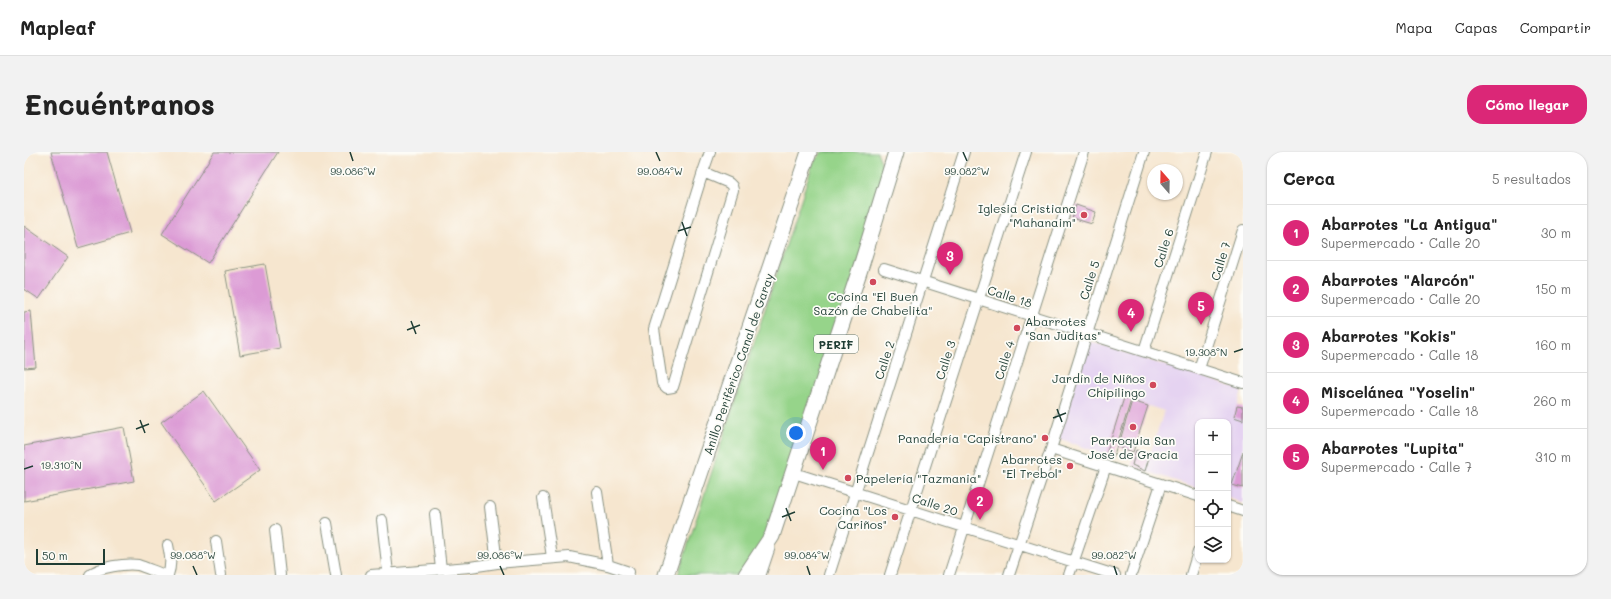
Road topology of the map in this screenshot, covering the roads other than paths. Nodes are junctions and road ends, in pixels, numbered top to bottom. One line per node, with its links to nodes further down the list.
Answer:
1 (710, 152): 10 (street)
2 (809, 152): 58 (highway, Anillo Periférico Canal de Garay)
3 (888, 152): 11 (highway)
4 (896, 152): 11 (highway, PERIF)
5 (964, 152): 14 (street, Calle 2)
6 (1026, 152): 15 (street, Calle 3)
7 (1084, 152): 16 (street, Calle 4)
8 (1144, 152): 17 (street, Calle 5)
9 (1207, 152): 18 (street, Calle 6)
10 (703, 172): 10 (street)
11 (888, 177): 23 (highway, PERIF)
12 (1243, 230): 19 (street, Calle 7)
13 (884, 269): 14 (street, Calle 18)
14 (923, 282): 15 (street, Calle 18); 26 (street, Calle 2)
15 (978, 299): 16 (street, Calle 18); 31 (street, Calle 3)
16 (1032, 316): 17 (street, Calle 18); 36 (street, Calle 4)
17 (1086, 333): 18 (street, Calle 18); 21 (street, Calle 5)
18 (1144, 351): 19 (street, Calle 18)
19 (1200, 369): 20 (street, Calle 18)
20 (1243, 383)
21 (1051, 449): 22 (street); 41 (street, Calle 5)
22 (1106, 466): 24 (street); 43 (street)
23 (794, 473): 26 (street, Calle 20); 38 (highway, PERIF)
24 (1161, 484): 27 (street); 67 (street)
25 (597, 492): 46 (street)
26 (856, 493): 31 (street, Calle 20); 61 (street, Calle 2)
27 (1195, 495)
28 (543, 498): 42 (street)
29 (490, 507): 45 (street)
30 (1231, 507): 32 (street)
31 (911, 510): 36 (street, Calle 20); 62 (street, Calle 3)
32 (1243, 511)
33 (434, 514): 47 (street)
34 (382, 520): 49 (street)
35 (327, 523): 55 (street)
36 (965, 527): 41 (street, Calle 20); 63 (street, Calle 4)
37 (275, 530): 54 (street)
38 (772, 536): 59 (highway, PERIF); 60 (main road, PERIF)
39 (216, 541): 53 (street)
40 (168, 545): 52 (street)
41 (1019, 545): 43 (street, Calle 20); 64 (street, Calle 5)
42 (552, 557): 45 (street); 46 (street)
43 (1073, 562): 65 (street); 66 (street, Calle 20)
44 (1195, 562): 68 (street)
45 (497, 563): 48 (street)
46 (608, 565): 57 (street)
47 (442, 569): 48 (street); 49 (street)
48 (471, 571)
49 (388, 573): 56 (street)
50 (90, 575): 51 (street)
51 (165, 575)
52 (168, 575)
53 (221, 575)
54 (280, 575)
55 (336, 575)
56 (371, 575)
57 (628, 575)
58 (666, 575)
59 (746, 575)
60 (758, 575)
61 (830, 575)
62 (890, 575)
63 (949, 575)
64 (1009, 575)
65 (1069, 575)
66 (1115, 575)
67 (1131, 575)
68 (1191, 575)

